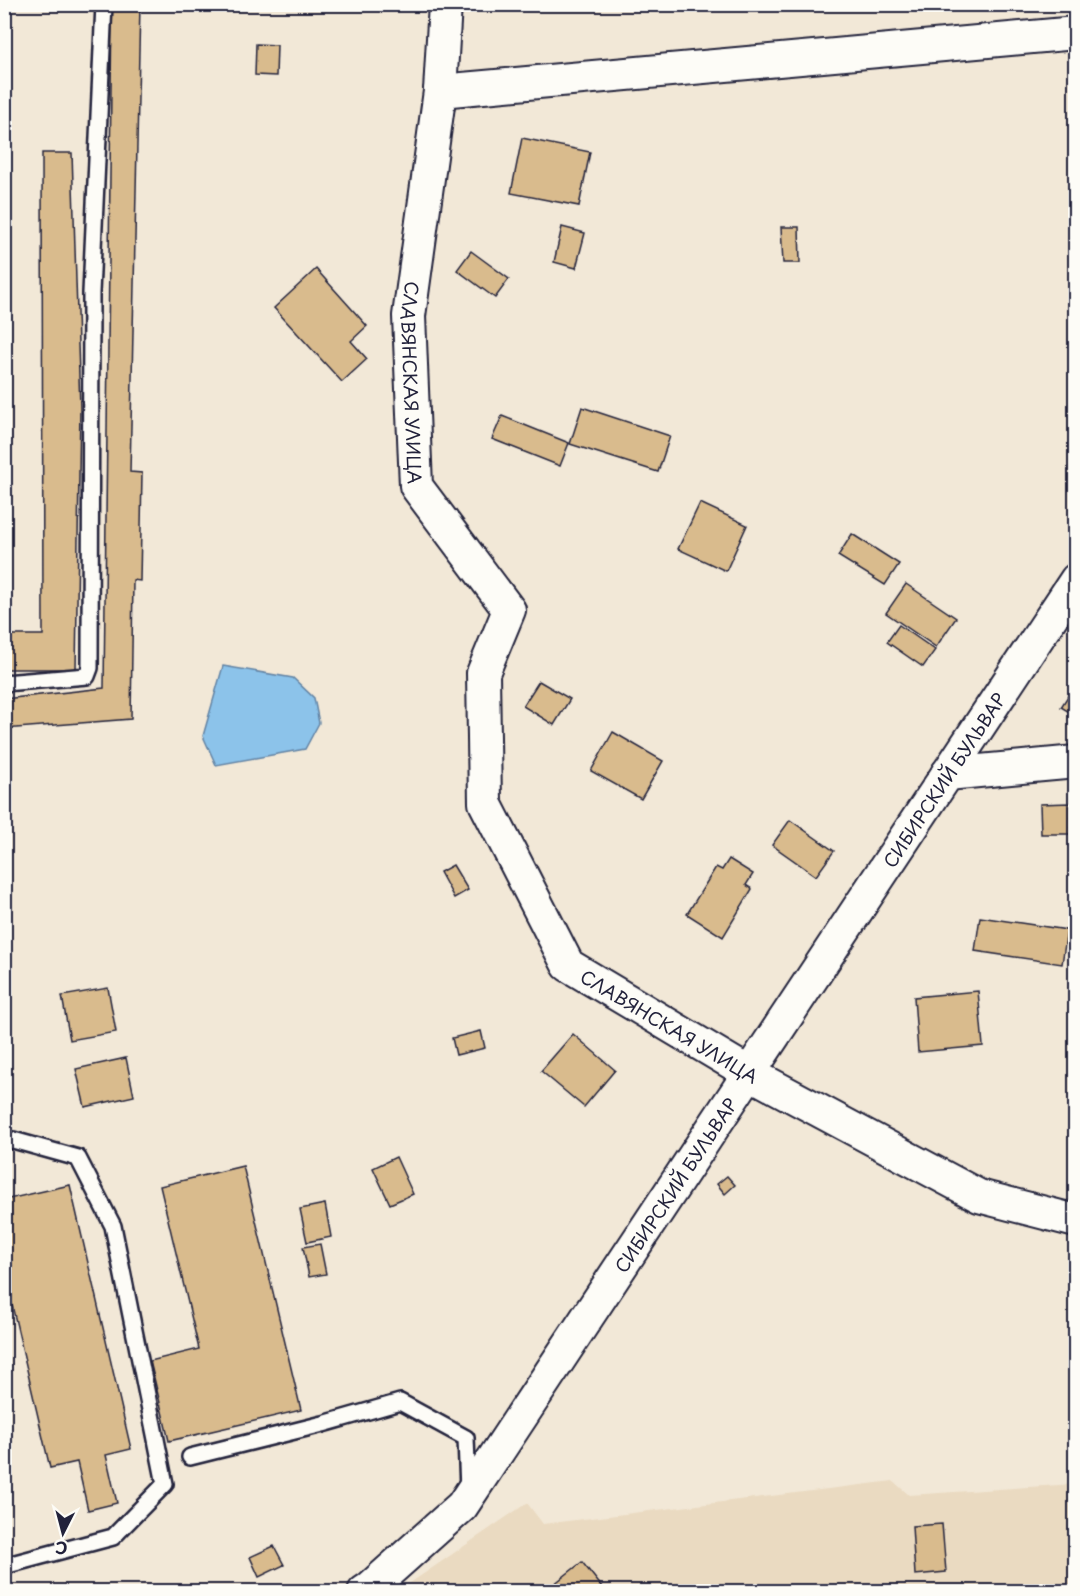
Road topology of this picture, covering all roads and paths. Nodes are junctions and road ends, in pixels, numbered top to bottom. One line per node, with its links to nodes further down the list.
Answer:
1 (104, 4): 6 (lane)
2 (445, 4): 4 (street, СЛАВЯНСКАЯ УЛИЦА)
3 (1076, 33): 4 (street)
4 (440, 91): 9 (street, СЛАВЯНСКАЯ УЛИЦА)
5 (1076, 580): 8 (street, СИБИРСКИЙ БУЛЬВАР)
6 (4, 683)
7 (1076, 762): 8 (street)
8 (947, 774): 9 (street, СИБИРСКИЙ БУЛЬВАР)
9 (749, 1073): 11 (street, СЛАВЯНСКАЯ УЛИЦА); 13 (street, СИБИРСКИЙ БУЛЬВАР)
10 (4, 1142): 14 (lane)
11 (1076, 1221)
12 (190, 1457): 13 (lane)
13 (469, 1496): 15 (street, СИБИРСКИЙ БУЛЬВАР)
14 (4, 1566)
15 (367, 1590)

